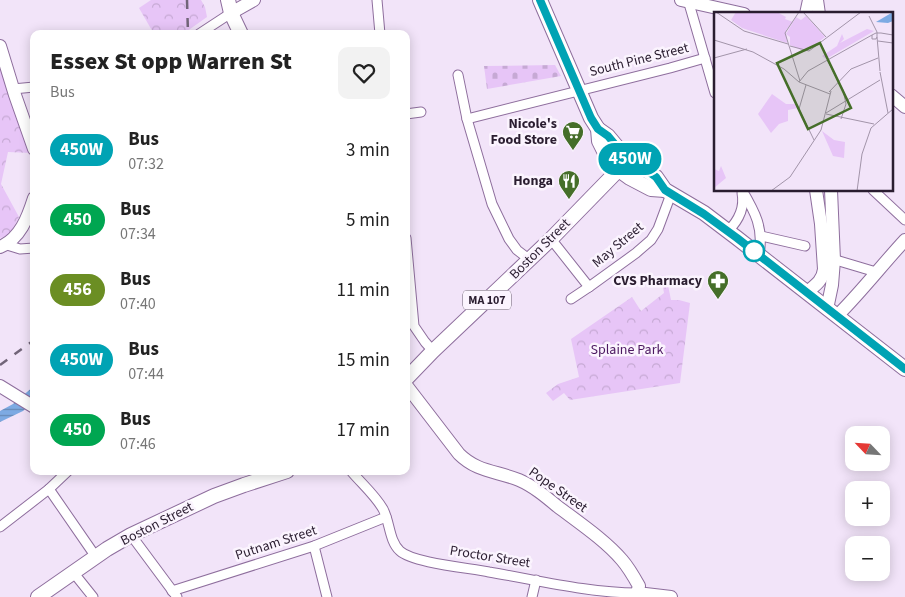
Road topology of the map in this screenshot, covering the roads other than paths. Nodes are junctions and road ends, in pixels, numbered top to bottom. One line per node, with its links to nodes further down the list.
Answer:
1 (254, 0): 5 (street)
2 (376, 0): 9 (street)
3 (540, 0): 15 (main road)
4 (686, 1): 6 (street); 11 (street)
5 (230, 7): 7 (street); 8 (main road)
6 (735, 12)
7 (204, 30)
8 (239, 30)
9 (380, 30)
10 (0, 46): 14 (street)
11 (705, 58): 15 (street, South Pine Street); 16 (street)
12 (458, 75): 21 (street)
13 (30, 87): 14 (street)
14 (13, 89): 23 (street)
15 (580, 90): 21 (street, South Pine Street); 22 (main road)
16 (714, 90)
17 (892, 96): 18 (street)
18 (905, 107)
19 (421, 112): 20 (street)
20 (410, 113)
21 (468, 119): 43 (street)
22 (598, 129): 24 (main road); 25 (main road)
23 (30, 138)
24 (629, 158): 25 (main road, Boston Street / MA 107); 31 (main road)
25 (619, 170): 31 (main road); 36 (main road, Boston Street / MA 107)
26 (742, 191): 34 (street)
27 (743, 191): 35 (street)
28 (816, 191): 42 (street)
29 (831, 191): 42 (street)
30 (874, 191): 33 (street)
31 (668, 192): 34 (main road); 46 (street, May Street)
32 (30, 209): 38 (street)
33 (905, 220)
34 (728, 231): 41 (main road)
35 (761, 236): 39 (street); 41 (street)
36 (551, 239): 43 (main road, Boston Street / MA 107); 46 (street, May Street)
37 (905, 240): 44 (street)
38 (3, 246): 40 (street)
39 (805, 246)
40 (30, 248)
41 (759, 255): 47 (main road)
42 (829, 258): 44 (street); 47 (street); 49 (street)
43 (530, 260): 50 (main road, Boston Street / MA 107)
44 (876, 272): 49 (street)
45 (410, 282): 50 (street)
46 (589, 287): 48 (street, May Street)
47 (807, 292): 49 (main road)
48 (571, 299)
49 (832, 312): 51 (main road)
50 (433, 351): 52 (main road, Boston Street / MA 107)
51 (905, 369)
52 (410, 375)
53 (0, 386): 55 (street)
54 (410, 390): 68 (street, Pope Street)
55 (30, 405)
56 (64, 475): 59 (street)
57 (275, 475): 62 (main road, Boston Street)
58 (354, 475): 60 (street, Proctor Street)
59 (49, 489): 61 (street); 64 (street)
60 (386, 517): 63 (street, Putnam Street); 66 (street, Proctor Street)
61 (0, 527)
62 (131, 535): 64 (main road, Boston Street); 67 (street)
63 (314, 546): 67 (street, Putnam Street); 71 (street)
64 (96, 557): 65 (main road, Boston Street)
65 (74, 572): 69 (main road, Boston Street); 70 (street)
66 (536, 580): 68 (street, Proctor Street); 72 (street)
67 (174, 594)
68 (636, 595): 73 (street, Proctor Street)
69 (38, 597)
70 (93, 597)
71 (327, 597)
72 (532, 597)
73 (671, 597)

